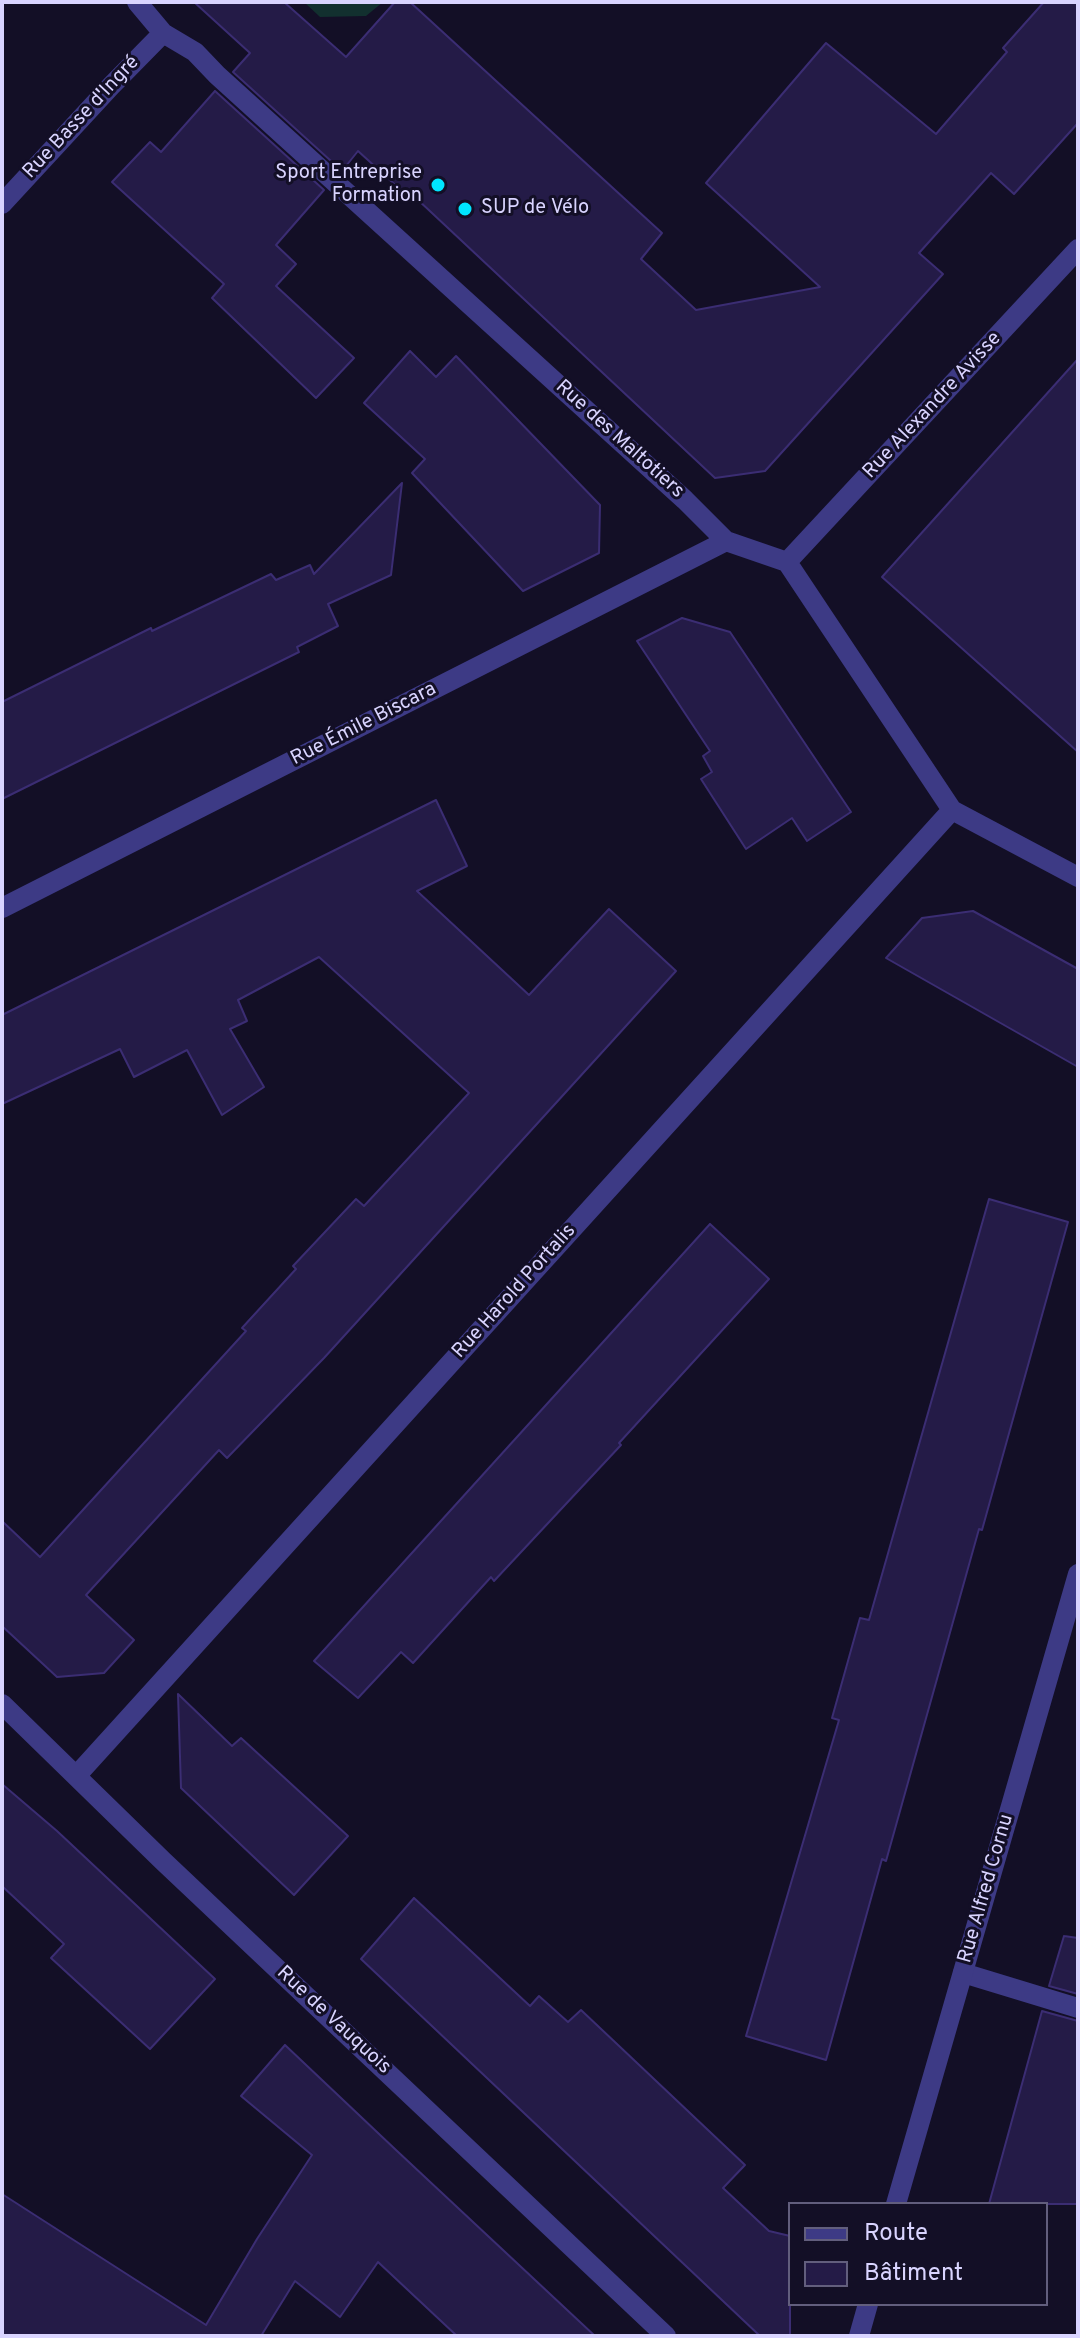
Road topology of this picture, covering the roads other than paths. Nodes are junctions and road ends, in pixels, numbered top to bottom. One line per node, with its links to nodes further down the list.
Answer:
1 (137, 2): 2 (street, Rue des Maltotiers)
2 (163, 33): 3 (street, Rue Basse d'Ingré); 5 (street, Rue des Maltotiers)
3 (2, 204)
4 (1078, 249): 6 (street, Rue Alexandre Avisse)
5 (726, 541): 6 (street, Rue des Maltotiers); 9 (street, Rue Émile Biscara)
6 (787, 562): 7 (street)
7 (952, 810): 8 (street); 12 (street, Rue Harold Portalis)
8 (1078, 877)
9 (2, 908)
10 (1078, 1574): 13 (street, Rue Alfred Cornu)
11 (2, 1704): 12 (street, Rue de Vauquois)
12 (77, 1775): 17 (street, Rue de Vauquois)
13 (963, 1973): 14 (street); 15 (street, Rue Alfred Cornu)
14 (1078, 2008)
15 (897, 2202)
16 (867, 2306): 18 (street)
17 (666, 2336)
18 (859, 2336)

